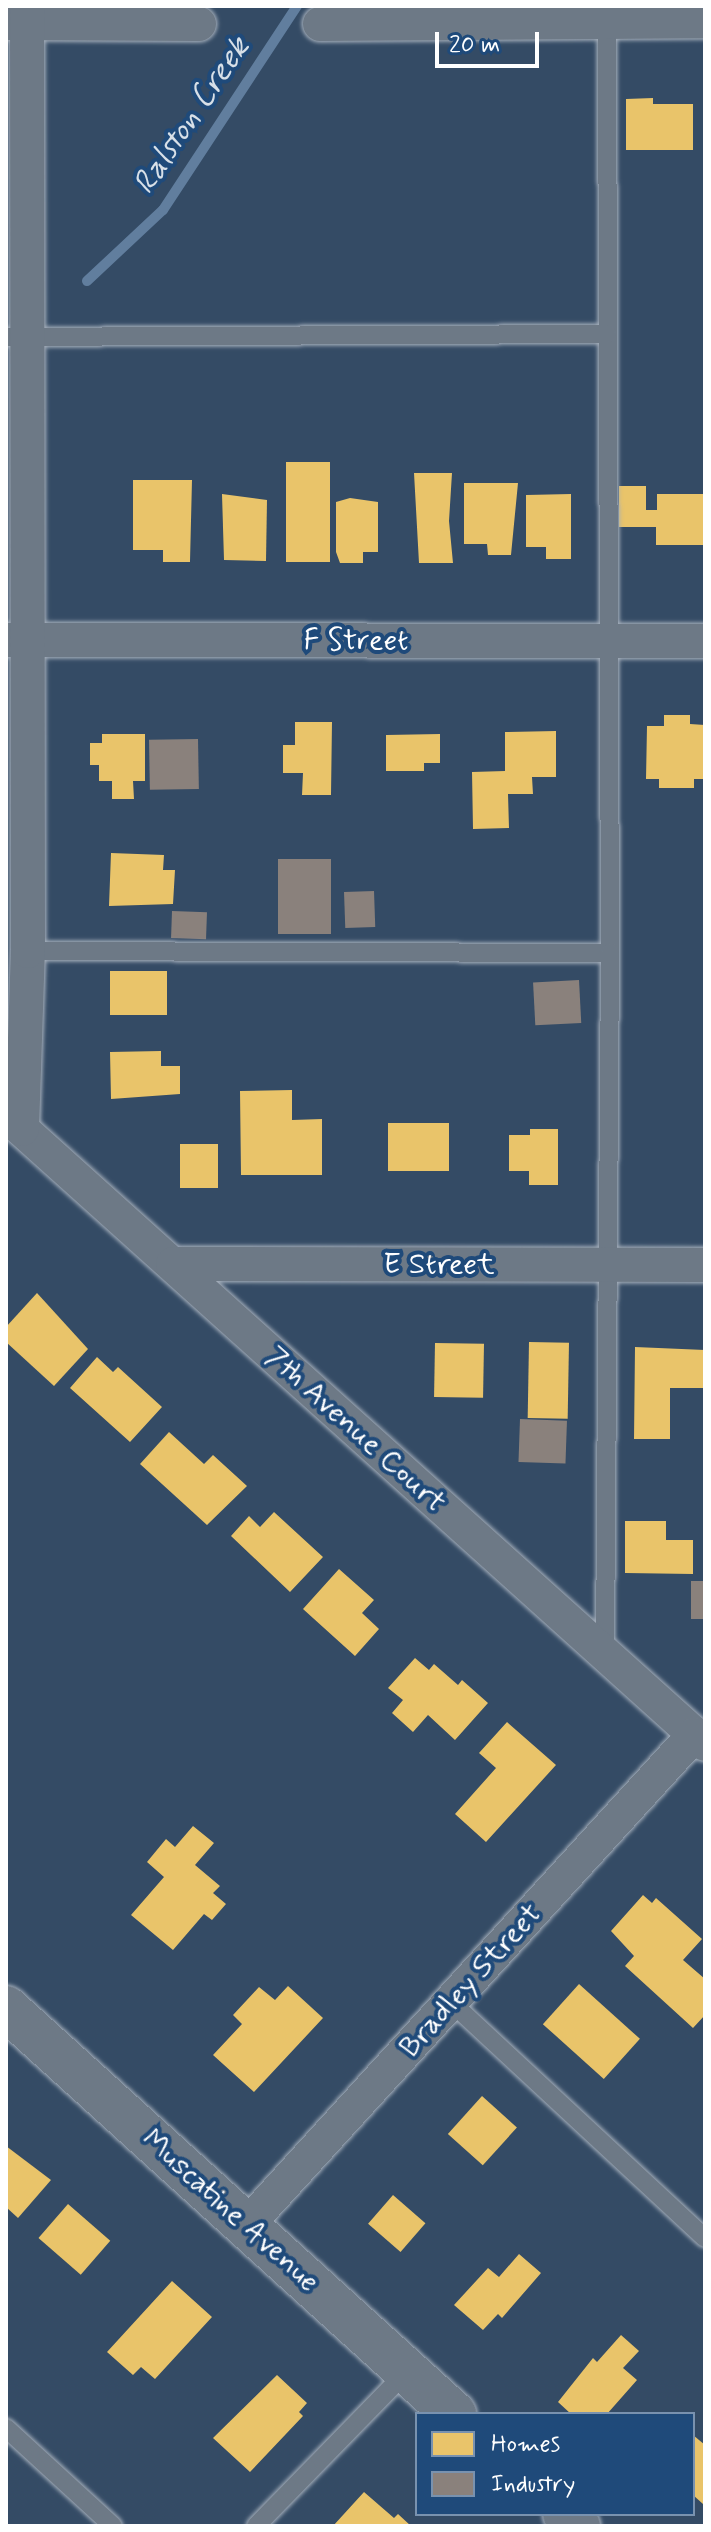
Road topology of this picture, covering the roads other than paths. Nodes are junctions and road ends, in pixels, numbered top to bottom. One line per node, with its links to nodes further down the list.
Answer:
1 (20, 17): 4 (street); 7 (street)
2 (705, 21): 3 (street)
3 (607, 22): 5 (street); 6 (lane)
4 (199, 24)
5 (320, 24)
6 (607, 334): 7 (lane); 10 (lane)
7 (16, 337): 8 (street)
8 (15, 640): 10 (street, F Street); 11 (street)
9 (705, 641): 10 (street, F Street)
10 (607, 642): 12 (lane)
11 (28, 951): 12 (lane); 13 (street)
12 (610, 953): 15 (lane)
13 (14, 1122): 14 (street, 7th Avenue Court)
14 (173, 1264): 15 (street, E Street); 17 (street, 7th Avenue Court)
15 (609, 1265): 16 (street, E Street); 17 (lane)
16 (705, 1265)
17 (605, 1658): 18 (street, 7th Avenue Court)
18 (700, 1739): 19 (street, Bradley Street)
19 (452, 2003): 21 (street, Bradley Street); 22 (lane)
20 (6, 2008): 21 (main road, Muscatine Avenue)
21 (246, 2226): 23 (main road, Muscatine Avenue)
22 (705, 2238)
23 (407, 2371): 24 (main road, Muscatine Avenue); 27 (lane)
24 (452, 2412)
25 (6, 2428): 26 (lane)
26 (113, 2526)
27 (256, 2526)

